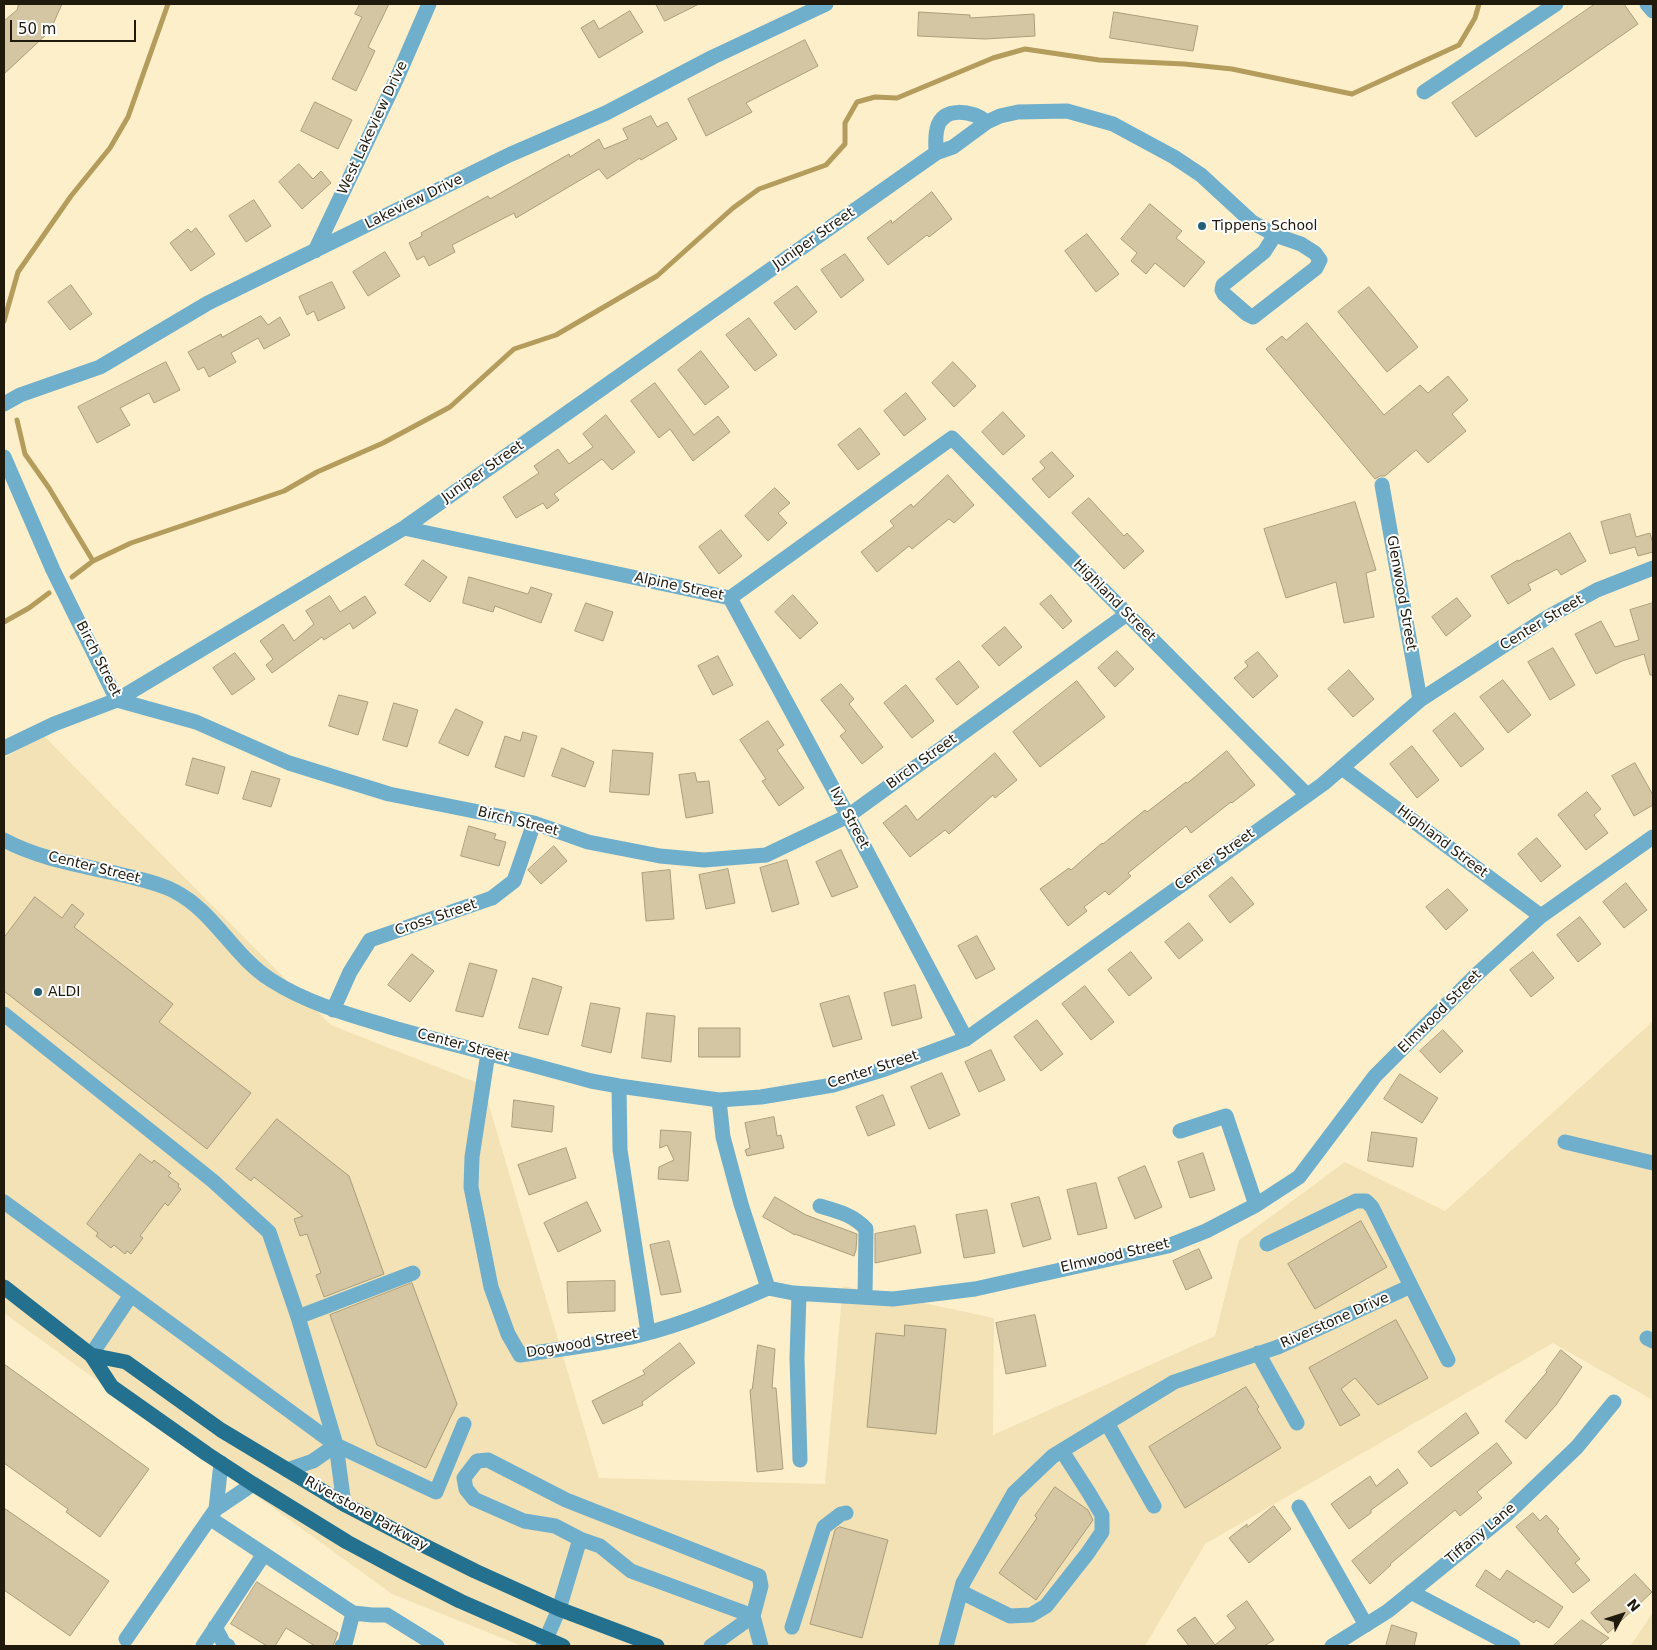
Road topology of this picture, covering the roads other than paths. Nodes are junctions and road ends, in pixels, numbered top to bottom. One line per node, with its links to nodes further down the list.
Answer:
1 (429, 4): 10 (street, West Lakeview Drive)
2 (826, 4): 10 (street, Lakeview Drive)
3 (1556, 4): 6 (street)
4 (1647, 4): 5 (street)
5 (1653, 11)
6 (1424, 92)
7 (987, 122): 8 (street, Juniper Street); 8 (street); 9 (street, Juniper Street)
8 (936, 153): 15 (street, Juniper Street)
9 (1275, 235): 9 (street, Juniper Street)
10 (315, 250): 11 (street, Lakeview Drive)
11 (4, 404)
12 (4, 457): 19 (street, Birch Street)
13 (917, 465): 17 (street, Alpine Street); 18 (street, Highland Street)
14 (1382, 485): 20 (street, Glenwood Street)
15 (404, 528): 17 (street, Alpine Street); 19 (street, Juniper Street)
16 (1653, 568): 20 (street, Center Street)
17 (730, 598): 24 (street, Ivy Street)
18 (1127, 614): 23 (street, Highland Street); 24 (street, Birch Street)
19 (116, 700): 21 (street, Juniper Street); 25 (street, Birch Street)
20 (1420, 700): 22 (street, Center Street)
21 (4, 748)
22 (1342, 768): 23 (street, Center Street); 28 (street, Highland Street)
23 (1307, 794): 31 (street, Center Street)
24 (848, 816): 25 (street, Birch Street); 31 (street, Ivy Street)
25 (534, 824): 29 (street, Cross Street)
26 (1653, 837): 28 (street, Elmwood Street)
27 (4, 840): 29 (street, Center Street)
28 (1541, 916): 39 (street, Elmwood Street)
29 (333, 1010): 32 (street, Center Street)
30 (4, 1014): 49 (street)
31 (966, 1039): 34 (street, Center Street)
32 (488, 1053): 33 (street, Center Street); 50 (street, Dogwood Street)
33 (619, 1086): 34 (street, Center Street); 50 (street)
34 (719, 1100): 45 (street)
35 (1180, 1131): 39 (street)
36 (1565, 1142): 37 (street)
37 (1653, 1163)
38 (4, 1202): 47 (street)
39 (1256, 1205): 48 (street, Elmwood Street)
40 (820, 1206): 48 (street)
41 (1267, 1244): 43 (street)
42 (413, 1273): 49 (street)
43 (1411, 1286): 51 (street, Riverstone Drive); 53 (street)
44 (4, 1287): 52 (main road, Riverstone Parkway)
45 (768, 1288): 46 (street, Elmwood Street); 50 (street, Dogwood Street)
46 (799, 1294): 48 (street, Elmwood Street); 60 (street)
47 (131, 1295): 52 (street); 58 (street)
48 (865, 1297)
49 (298, 1317): 58 (street)
50 (648, 1332)
51 (1258, 1353): 55 (street, Riverstone Drive); 56 (street)
52 (91, 1356): 61 (main road, Riverstone Parkway); 62 (main road, Riverstone Parkway)
53 (1448, 1360)
54 (1614, 1402): 72 (street, Tiffany Lane)
55 (1107, 1423): 59 (street, Riverstone Drive); 65 (street)
56 (1297, 1423)
57 (464, 1424): 58 (street)
58 (336, 1445): 62 (street); 64 (street)
59 (1062, 1451): 71 (street, Riverstone Drive); 71 (street)
60 (800, 1460)
61 (220, 1463): 63 (main road, Riverstone Parkway); 68 (street)
62 (287, 1470): 64 (main road, Riverstone Parkway)
63 (252, 1484): 68 (street); 80 (main road, Riverstone Parkway)
64 (344, 1504): 73 (main road, Riverstone Parkway)
65 (1154, 1506)
66 (1299, 1507): 76 (street)
67 (846, 1513): 78 (street)
68 (214, 1514): 70 (street); 79 (street)
69 (580, 1539): 73 (street); 75 (street); 75 (street)
70 (264, 1554): 74 (street); 77 (street)
71 (961, 1592): 89 (street, Riverstone Drive)
72 (1411, 1592): 76 (street, Tiffany Lane); 91 (street)
73 (558, 1609): 80 (street); 86 (main road, Riverstone Parkway)
74 (353, 1613): 81 (street); 84 (street)
75 (753, 1616): 87 (street); 88 (street)
76 (1366, 1624): 90 (street, Tiffany Lane)
77 (215, 1627): 82 (street); 83 (street)
78 (792, 1627)
79 (126, 1639)
80 (544, 1642): 85 (main road, Riverstone Parkway)
81 (345, 1645)
82 (203, 1646)
83 (228, 1646)
84 (437, 1646)
85 (563, 1646)
86 (657, 1646)
87 (711, 1646)
88 (761, 1646)
89 (946, 1646)
90 (1332, 1646)
91 (1513, 1646)

